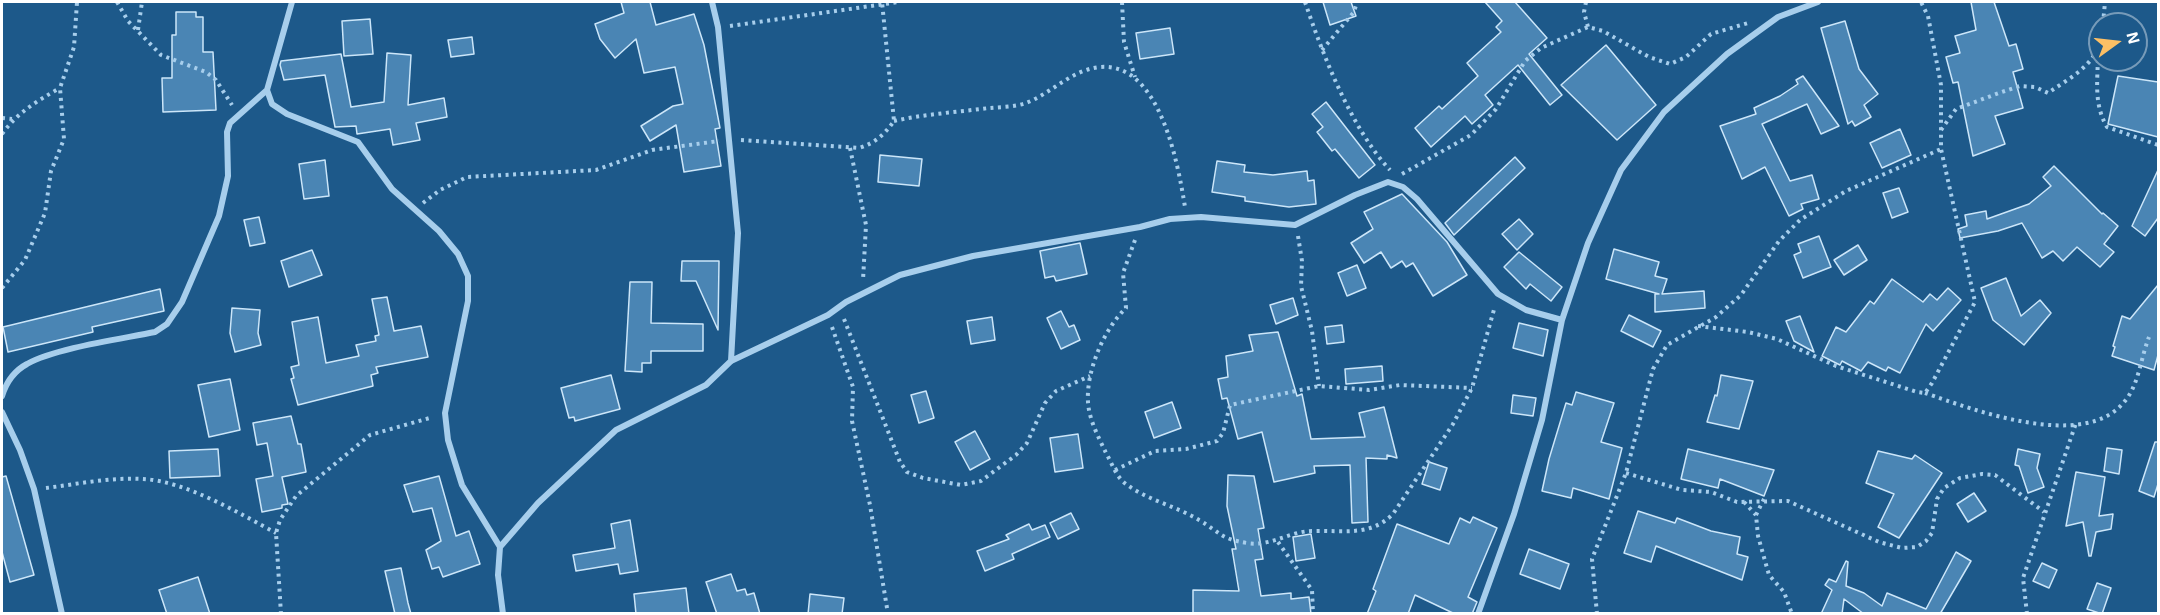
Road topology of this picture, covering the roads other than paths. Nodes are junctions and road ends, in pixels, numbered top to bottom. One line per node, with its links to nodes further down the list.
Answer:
1 (292, 2): 4 (street)
2 (712, 2): 6 (street)
3 (1818, 2): 5 (street)
4 (267, 90): 7 (street); 9 (street)
5 (1562, 320): 6 (street); 12 (street)
6 (731, 361): 9 (street)
7 (2, 396)
8 (2, 412): 10 (street)
9 (500, 547): 11 (street)
10 (62, 614)
11 (502, 614)
12 (1478, 614)

